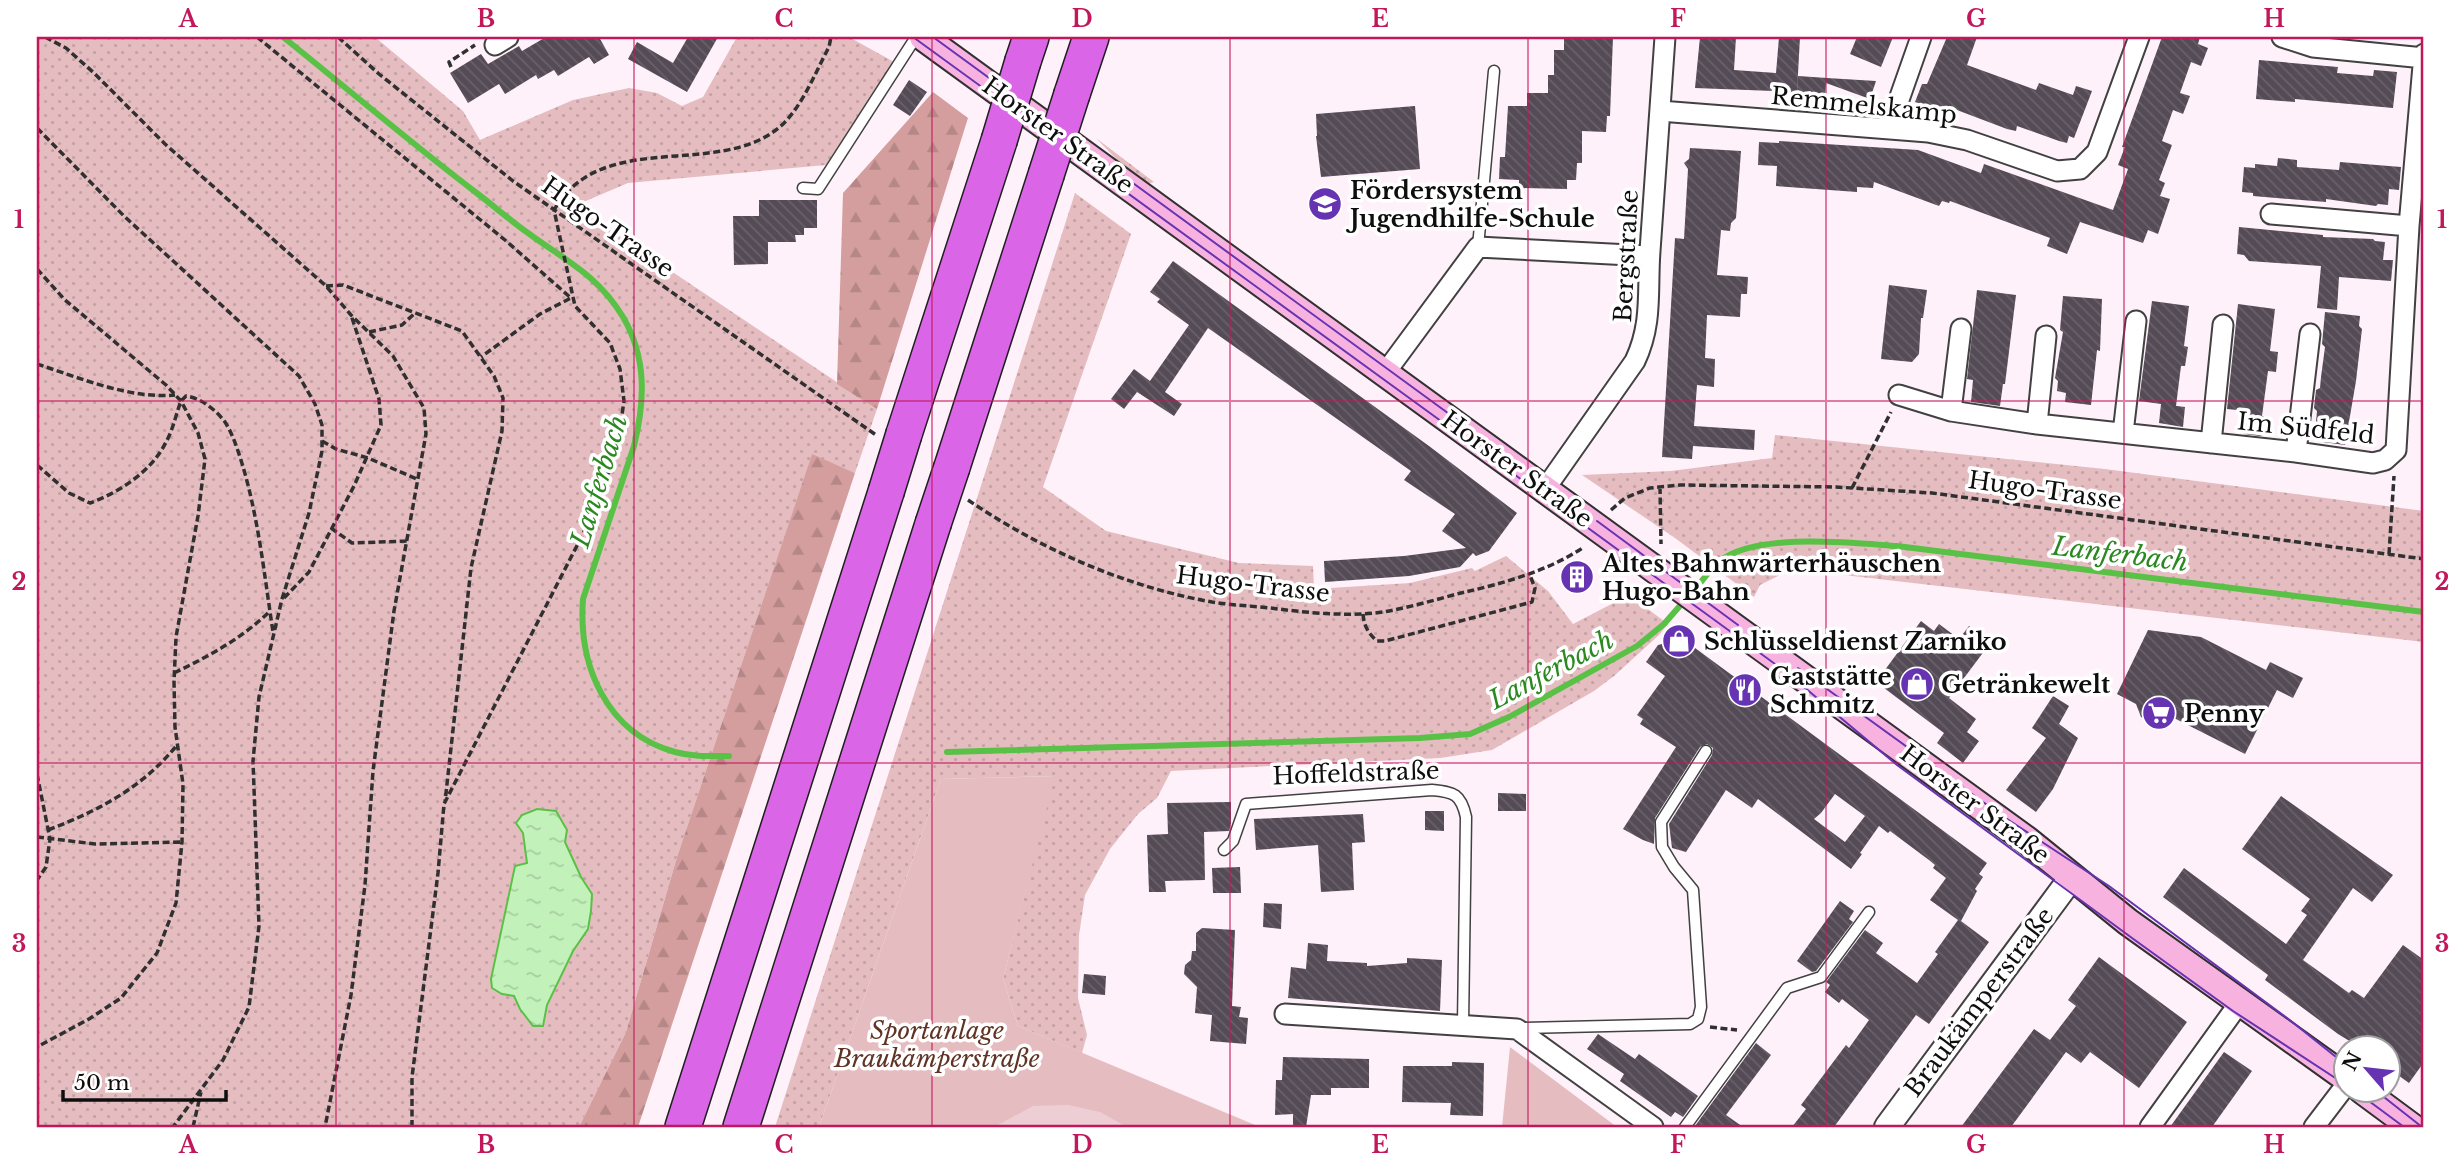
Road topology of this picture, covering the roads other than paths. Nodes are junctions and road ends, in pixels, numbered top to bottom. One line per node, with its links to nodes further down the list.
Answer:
1 (916, 37): 13 (lane)
2 (923, 37): 23 (main road, Horster Straße)
3 (1091, 37): 43 (highway, bridge)
4 (1665, 37): 11 (street, Bergstraße)
5 (1921, 37): 12 (street)
6 (2139, 37): 12 (street, Remmelskamp)
7 (2282, 37): 9 (street)
8 (1027, 49): 42 (highway, bridge)
9 (2424, 56): 15 (street, Im Südfeld)
10 (1494, 71): 16 (lane)
11 (1660, 111): 12 (street, Remmelskamp); 17 (street, Bergstraße)
12 (1889, 128)
13 (803, 188)
14 (2271, 214): 15 (street)
15 (2409, 226): 29 (street, Im Südfeld)
16 (1478, 247): 17 (street); 23 (street)
17 (1650, 256): 30 (street, Bergstraße)
18 (2136, 321): 27 (street)
19 (2223, 325): 28 (street)
20 (1961, 329): 25 (street)
21 (2309, 334): 29 (street)
22 (2046, 336): 26 (street)
23 (1385, 373): 30 (main road, Horster Straße)
24 (1899, 395): 25 (street, Im Südfeld)
25 (1951, 411): 26 (street, Im Südfeld)
26 (2037, 424): 27 (street, Im Südfeld)
27 (2123, 433): 28 (street, Im Südfeld)
28 (2211, 443): 29 (street, Im Südfeld)
29 (2296, 452)
30 (1545, 489): 33 (main road, Horster Straße)
31 (1706, 751): 38 (lane)
32 (1224, 850): 37 (lane, Hoffeldstraße)
33 (2072, 877): 35 (main road, Horster Straße); 46 (street, Braukämperstraße)
34 (1869, 912): 45 (lane)
35 (2239, 1002): 39 (main road, Horster Straße); 47 (street)
36 (1285, 1014): 37 (street)
37 (1463, 1025): 38 (street)
38 (1517, 1028): 44 (street)
39 (2332, 1068)
40 (2332, 1103): 48 (street)
41 (2381, 1104): 49 (main road)
42 (682, 1127)
43 (741, 1127)
44 (1653, 1127)
45 (1685, 1127)
46 (1886, 1127)
47 (2150, 1127)
48 (2314, 1127)
49 (2412, 1127)

